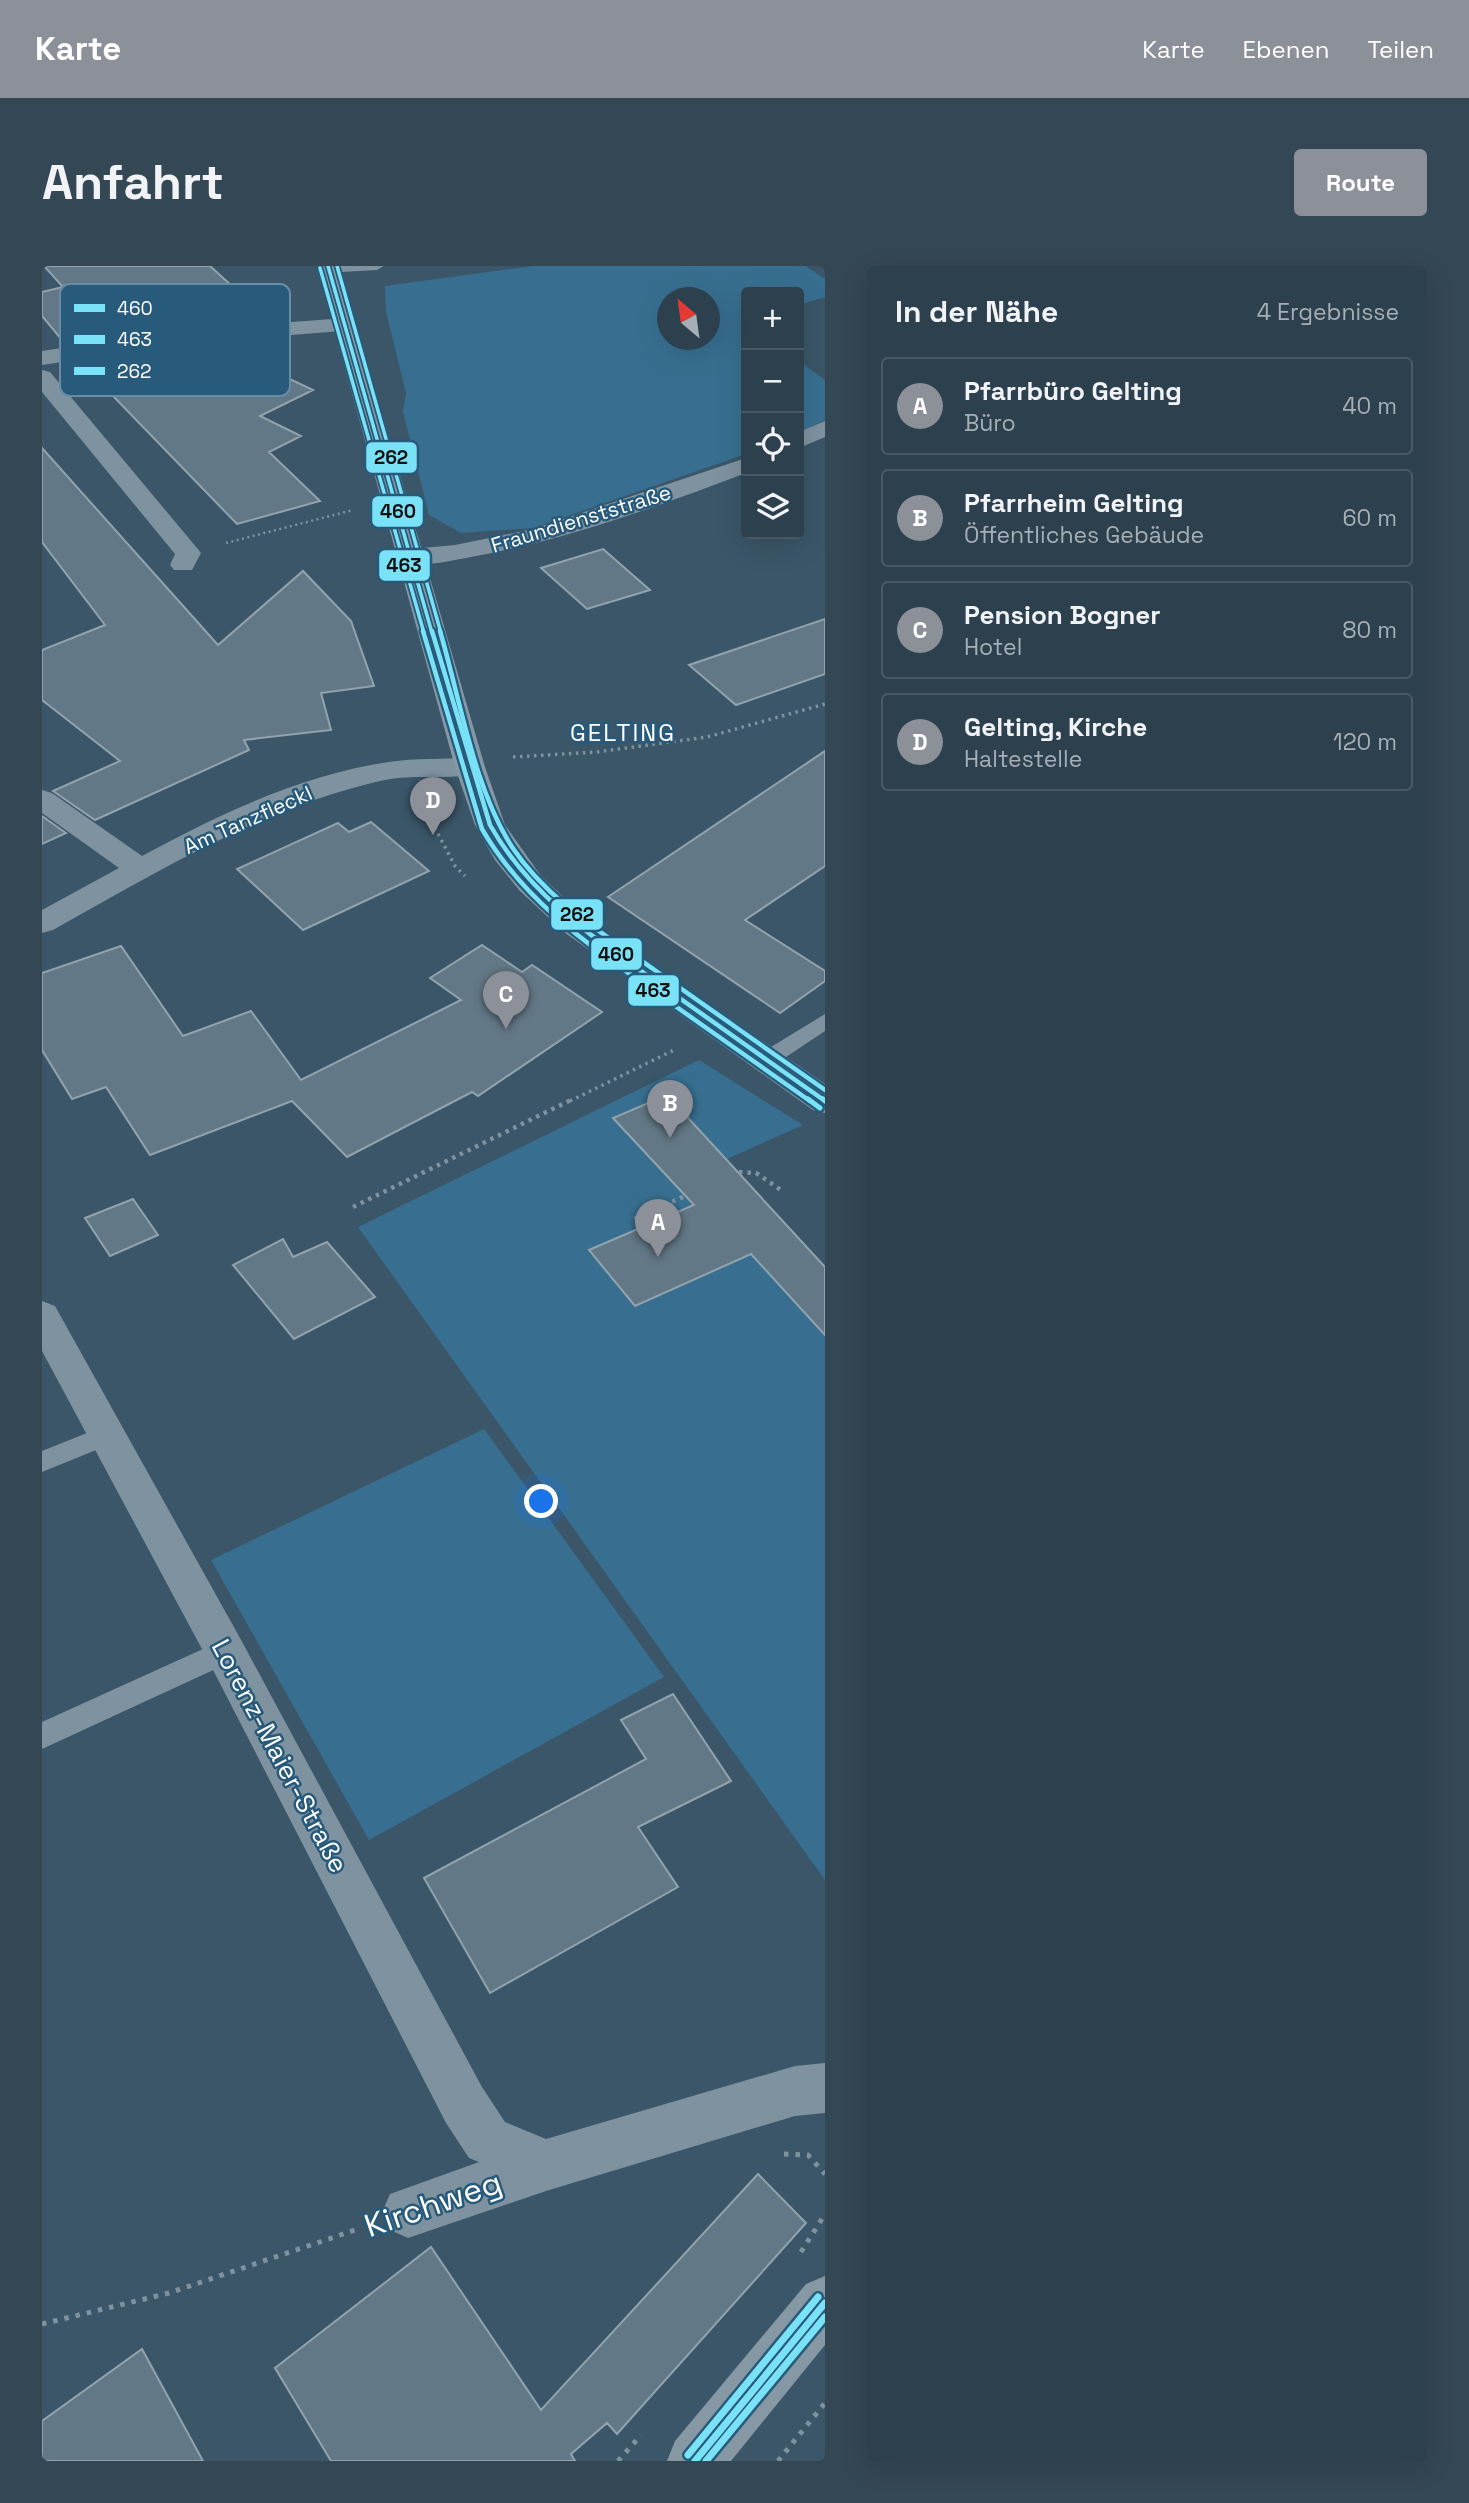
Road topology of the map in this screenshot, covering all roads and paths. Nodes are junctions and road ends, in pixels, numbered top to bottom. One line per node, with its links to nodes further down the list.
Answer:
1 (377, 266): 2 (lane)
2 (329, 268): 3 (main road)
3 (346, 325): 4 (street); 12 (main road)
4 (290, 329)
5 (60, 355): 6 (street)
6 (42, 358)
7 (42, 377): 13 (street)
8 (825, 428): 9 (street)
9 (804, 438)
10 (741, 467): 12 (street, Fraundienststraße)
11 (360, 509): 13 (path)
12 (411, 557): 15 (main road)
13 (186, 559)
14 (825, 704): 15 (path)
15 (470, 767): 19 (street, Am Tanzfleckl); 23 (main road)
16 (42, 799): 19 (street)
17 (439, 834): 18 (path)
18 (433, 835)
19 (142, 870): 20 (street, Am Tanzfleckl)
20 (42, 923)
21 (825, 1021): 23 (lane)
22 (685, 1045): 28 (path)
23 (766, 1060): 24 (main road)
24 (825, 1101)
25 (739, 1172): 26 (path)
26 (781, 1190)
27 (685, 1196): 29 (path)
28 (353, 1207)
29 (643, 1227)
30 (42, 1316): 31 (street, Lorenz-Maier-Straße)
31 (107, 1435): 32 (lane); 33 (street, Lorenz-Maier-Straße)
32 (42, 1462)
33 (225, 1651): 34 (lane); 36 (street, Lorenz-Maier-Straße)
34 (42, 1736)
35 (825, 2088): 36 (street, Kirchweg)
36 (546, 2165): 37 (street, Kirchweg)
37 (408, 2212): 39 (path, Kirchweg)
38 (825, 2303): 41 (main road)
39 (42, 2324)
40 (825, 2403): 42 (path)
41 (695, 2461)
42 (778, 2461)

